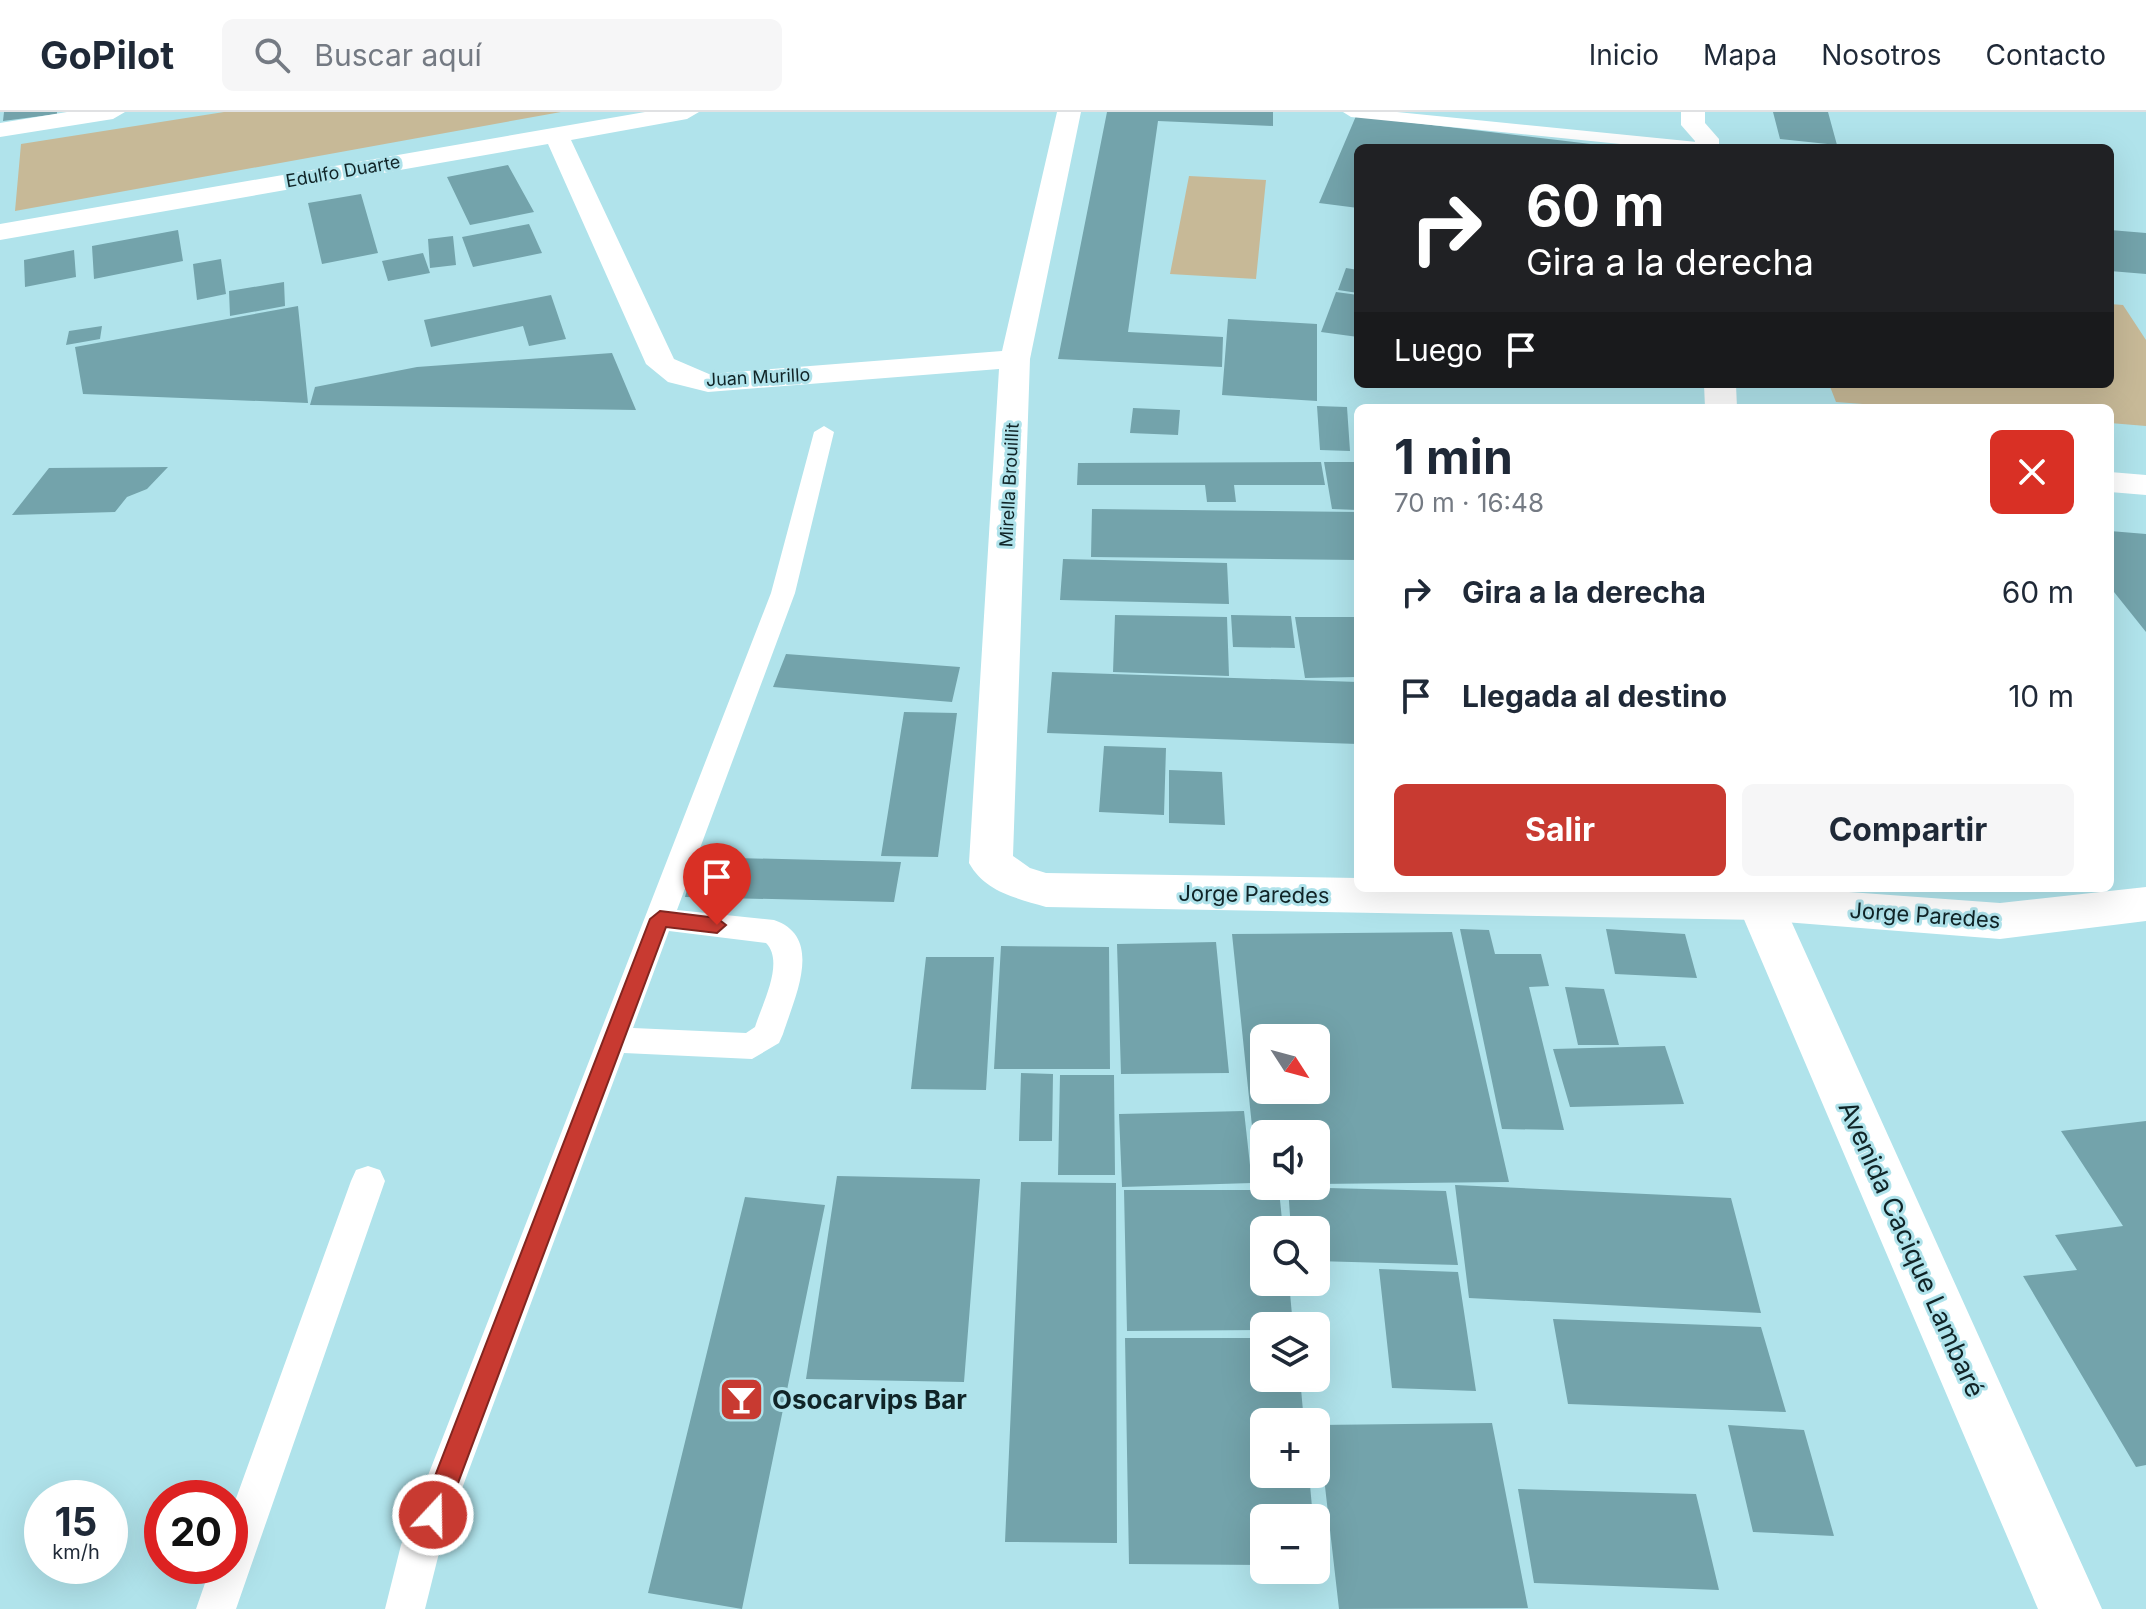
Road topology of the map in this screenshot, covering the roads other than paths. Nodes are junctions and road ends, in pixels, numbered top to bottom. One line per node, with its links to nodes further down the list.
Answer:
1 (113, 112): 7 (street)
2 (687, 112): 8 (street, Edulfo Duarte)
3 (1069, 112): 13 (street, Mirella Brouillit)
4 (1351, 112): 9 (lane)
5 (1693, 112): 10 (street)
6 (1722, 113): 11 (street)
7 (0, 130)
8 (556, 133): 12 (street, Edulfo Duarte); 13 (street, Juan Murillo)
9 (1696, 144)
10 (1706, 144)
11 (1708, 144)
12 (0, 232)
13 (1015, 359): 17 (street, Mirella Brouillit)
14 (824, 432): 21 (lane)
15 (2114, 482): 16 (street)
16 (2146, 485)
17 (991, 863): 18 (street, Jorge Paredes)
18 (1760, 895): 19 (street, Jorge Paredes); 26 (street, Avenida Cacique Lambaré)
19 (2093, 899): 20 (street, Jorge Paredes)
20 (2146, 904)
21 (660, 919): 22 (lane); 22 (lane)
22 (613, 1040): 25 (lane)
23 (368, 1181): 24 (lane)
24 (216, 1609)
25 (405, 1609)
26 (2070, 1609)

